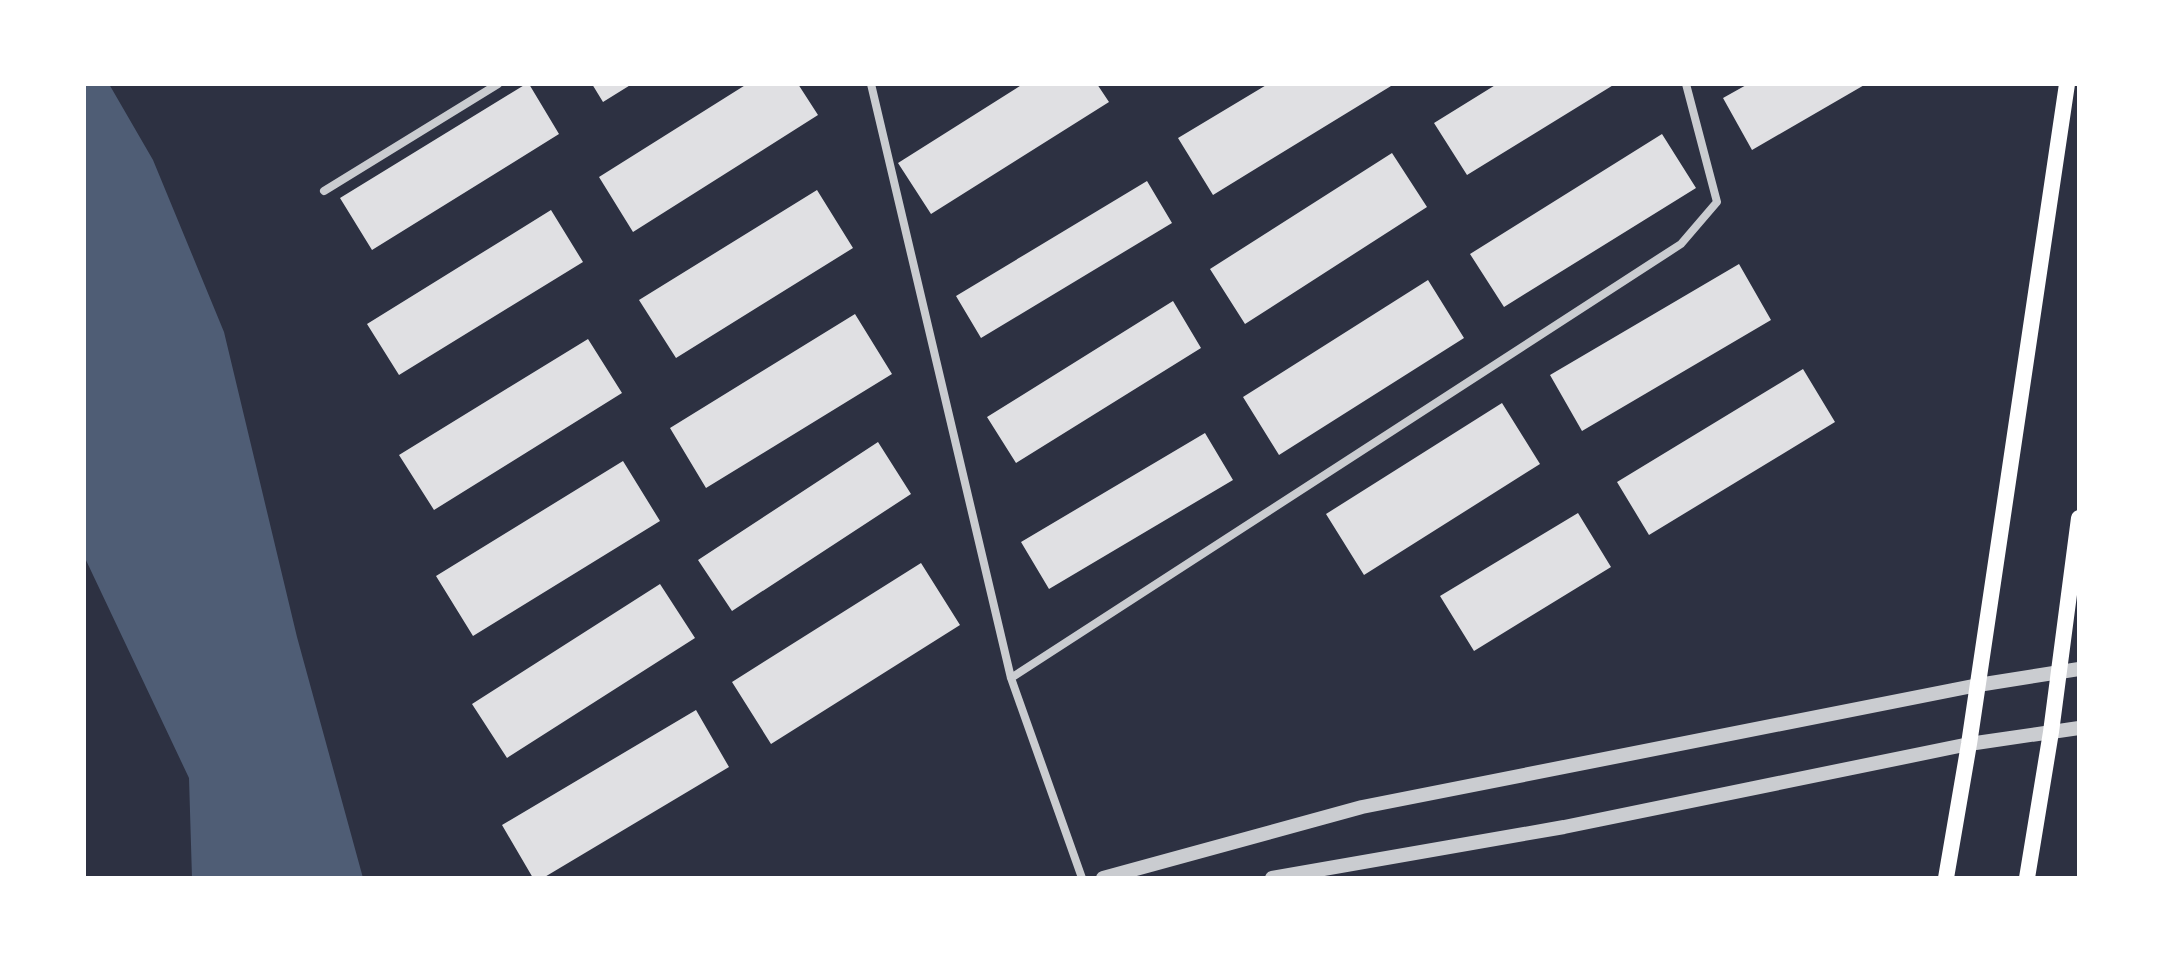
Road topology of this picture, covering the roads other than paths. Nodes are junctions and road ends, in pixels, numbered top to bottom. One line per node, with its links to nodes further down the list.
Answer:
1 (498, 84): 5 (street)
2 (871, 84): 9 (street)
3 (1686, 84): 9 (street)
4 (2067, 84): 10 (main road)
5 (324, 191)
6 (2079, 518): 8 (main road)
7 (2079, 669): 8 (street)
8 (2059, 671): 10 (street); 12 (main road)
9 (1011, 678): 14 (street)
10 (1978, 685): 13 (main road); 15 (street)
11 (2079, 728): 12 (street)
12 (2051, 732): 13 (street); 18 (main road)
13 (1969, 744): 16 (street); 17 (main road)
14 (1082, 878)
15 (1103, 878)
16 (1272, 878)
17 (1946, 878)
18 (2027, 878)

